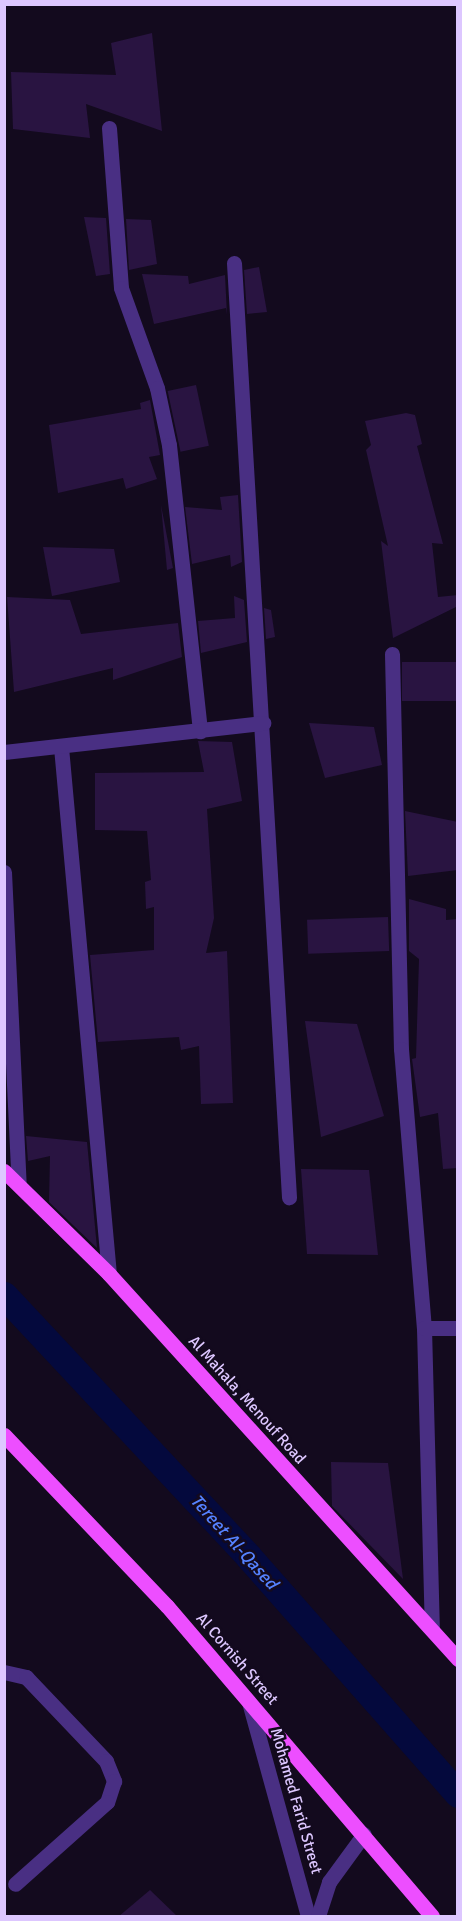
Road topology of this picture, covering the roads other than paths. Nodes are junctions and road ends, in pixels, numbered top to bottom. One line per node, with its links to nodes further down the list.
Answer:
1 (109, 128): 5 (street)
2 (234, 263): 4 (street)
3 (392, 654): 13 (street)
4 (263, 723): 5 (street); 11 (street)
5 (200, 731): 6 (street)
6 (61, 747): 7 (street); 12 (street)
7 (4, 752)
8 (4, 873): 10 (street)
9 (4, 1172): 10 (main road, Al Mahala, Menouf Road)
10 (19, 1185): 12 (main road, Al Mahala, Menouf Road)
11 (289, 1197)
12 (109, 1274): 16 (main road, Al Mahala, Menouf Road)
13 (424, 1328): 14 (street); 16 (street)
14 (458, 1328)
15 (4, 1435): 19 (main road, Al Cornish Street)
16 (432, 1630): 17 (main road, Al Mahala, Menouf Road)
17 (458, 1659)
18 (4, 1672): 21 (street)
19 (247, 1696): 20 (main road, Al Cornish Street); 22 (street, Mohamed Farid Street)
20 (364, 1834): 23 (street, Mohamed Farid Street); 24 (main road, Al Cornish Street)
21 (15, 1884)
22 (308, 1917)
23 (318, 1917)
24 (432, 1917)

